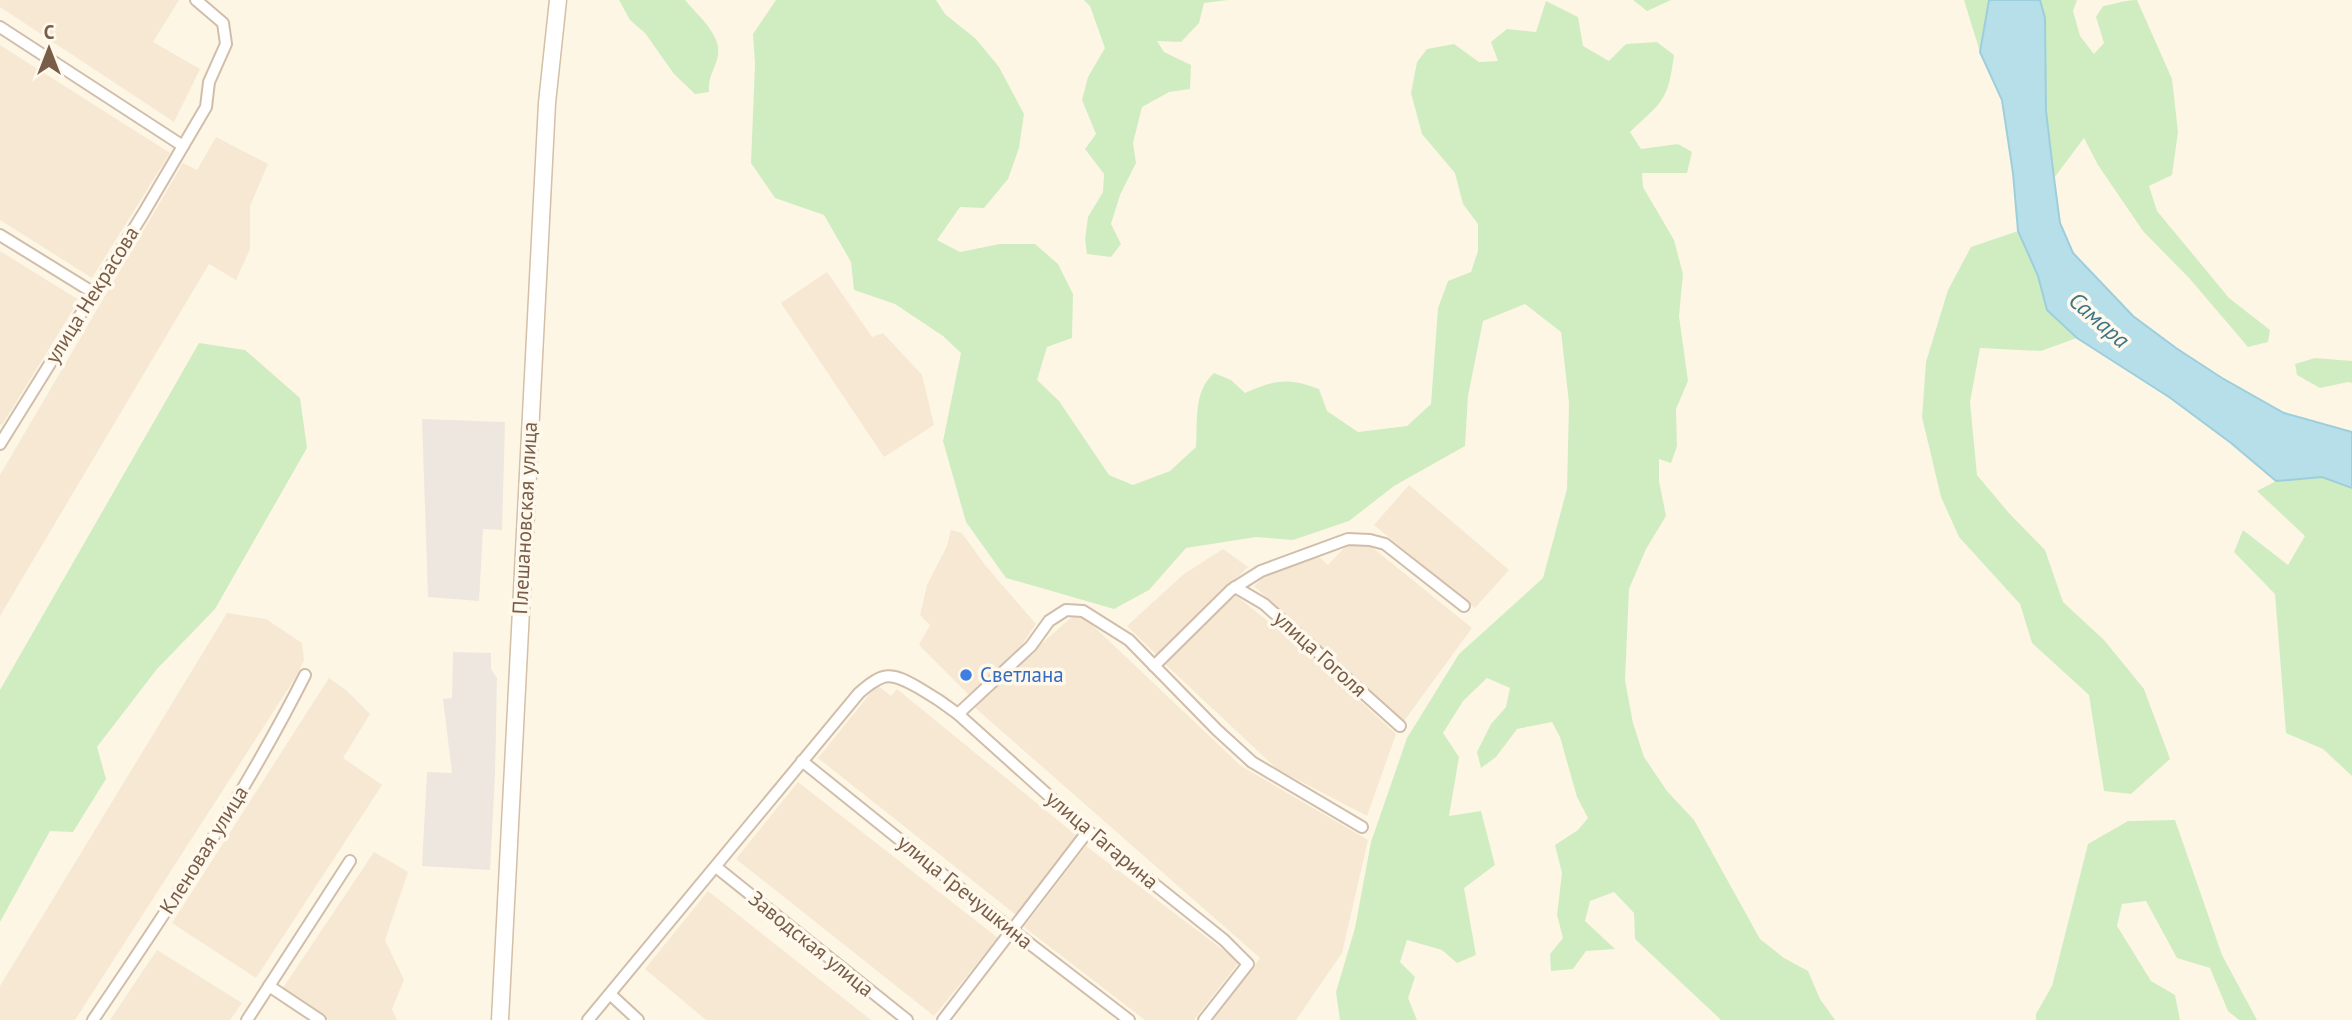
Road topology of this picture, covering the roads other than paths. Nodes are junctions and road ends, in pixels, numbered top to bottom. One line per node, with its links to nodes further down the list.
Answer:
1 (196, 0): 4 (street, улица Некрасова)
2 (559, 6): 25 (main road, Плешановская улица)
3 (0, 27): 4 (street)
4 (183, 146): 6 (street, улица Некрасова)
5 (0, 235): 6 (street)
6 (94, 293): 7 (street, улица Некрасова)
7 (1, 439)
8 (1235, 587): 9 (street); 10 (street); 13 (street, улица Гоголя)
9 (1464, 606)
10 (1154, 666): 12 (street); 15 (street)
11 (305, 675): 22 (street, Кленовая улица)
12 (958, 713): 14 (street, улица Гагарина); 16 (street, улица Гагарина)
13 (1400, 726)
14 (802, 761): 18 (street); 19 (street, улица Гречушкина)
15 (1362, 827)
16 (1088, 831): 19 (street); 31 (street, улица Гагарина)
17 (350, 861): 20 (street)
18 (716, 867): 21 (street); 28 (street, Заводская улица)
19 (1012, 930): 29 (street); 30 (street, улица Гречушкина)
20 (268, 986): 23 (street); 24 (street)
21 (610, 994): 26 (street); 27 (street)
22 (93, 1020)
23 (247, 1020)
24 (320, 1020)
25 (500, 1020)
26 (588, 1020)
27 (638, 1020)
28 (907, 1020)
29 (943, 1020)
30 (1129, 1020)
31 (1204, 1020)

